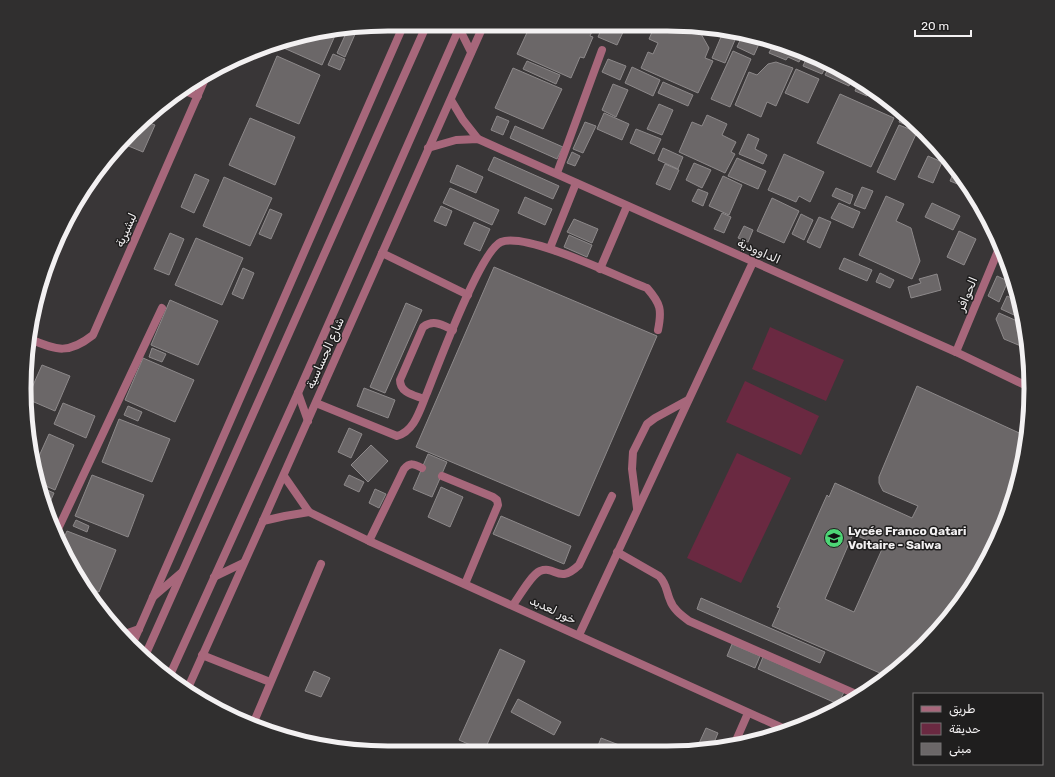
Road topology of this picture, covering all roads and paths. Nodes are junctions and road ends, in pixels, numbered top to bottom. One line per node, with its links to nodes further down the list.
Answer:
1 (401, 31): 49 (street)
2 (422, 31): 46 (street)
3 (458, 31): 29 (street, شارع الجساسية)
4 (462, 31): 7 (street)
5 (481, 31): 7 (street, شارع الجساسية)
6 (602, 50): 14 (street)
7 (471, 52): 11 (street, شارع الجساسية)
8 (203, 83): 10 (street, لبشيرية)
9 (189, 92): 10 (street)
10 (198, 96): 26 (street, لبشيرية)
11 (451, 100): 12 (street, الداوودية); 13 (street, شارع الجساسية)
12 (478, 139): 13 (street, الداوودية); 14 (street, الداوودية)
13 (428, 148): 18 (street, شارع الجساسية)
14 (556, 173): 15 (street, الداوودية)
15 (576, 183): 16 (street, الداوودية); 17 (street)
16 (627, 206): 20 (street, الداوودية); 21 (street)
17 (550, 248): 21 (street); 22 (street)
18 (382, 253): 22 (street); 32 (street, شارع الجساسية)
19 (997, 253): 27 (street, الحوافر)
20 (753, 262): 27 (street, الداوودية); 31 (street)
21 (600, 269): 25 (street)
22 (468, 295): 24 (street)
23 (162, 308): 41 (street)
24 (453, 330): 30 (street); 30 (street)
25 (658, 330)
26 (34, 341)
27 (956, 352): 28 (street, الداوودية)
28 (1024, 384)
29 (298, 393): 33 (street); 47 (street, شارع الجساسية)
30 (424, 399): 32 (street)
31 (688, 400): 38 (street); 38 (street)
32 (316, 403): 33 (street, شارع الجساسية)
33 (308, 421): 35 (street, شارع الجساسية)
34 (422, 468): 42 (street)
35 (284, 476): 39 (street, خور لعديد); 40 (street, شارع الجساسية)
36 (442, 476): 48 (street)
37 (612, 496): 50 (street)
38 (637, 509): 43 (street)
39 (309, 512): 40 (street); 42 (street, خور لعديد)
40 (264, 521): 44 (street, شارع الجساسية)
41 (59, 527)
42 (369, 541): 48 (street, خور لعديد)
43 (617, 552): 53 (street); 60 (street)
44 (243, 563): 47 (street); 56 (street, شارع الجساسية)
45 (321, 564): 58 (street)
46 (183, 571): 49 (street); 55 (street)
47 (214, 577): 57 (street, شارع الجساسية)
48 (465, 584): 50 (street, خور لعديد)
49 (153, 597): 51 (street)
50 (513, 605): 53 (street, خور لعديد)
51 (139, 629): 52 (street); 54 (street)
52 (128, 633)
53 (579, 635): 61 (street, خور لعديد)
54 (134, 639)
55 (147, 651)
56 (202, 655): 58 (street); 59 (street, شارع الجساسية)
57 (171, 672)
58 (270, 682): 62 (street)
59 (189, 685)
60 (853, 693)
61 (748, 713): 63 (street, خور لعديد); 64 (street)
62 (255, 720)
63 (780, 727)
64 (737, 739)

